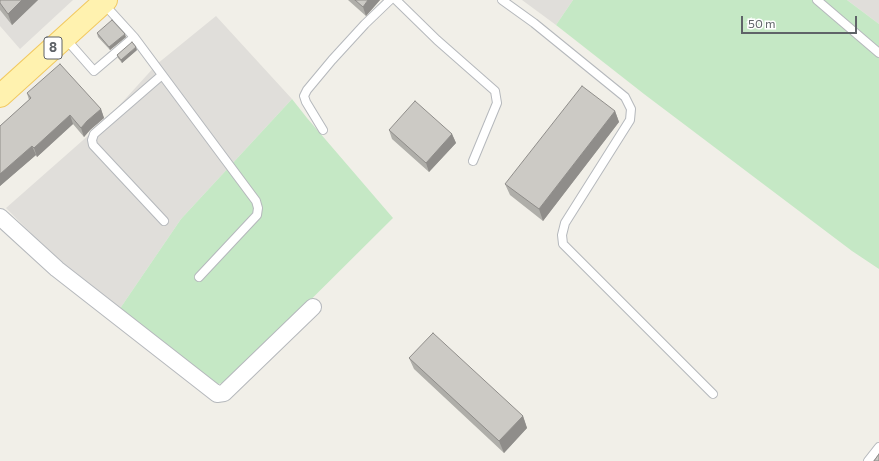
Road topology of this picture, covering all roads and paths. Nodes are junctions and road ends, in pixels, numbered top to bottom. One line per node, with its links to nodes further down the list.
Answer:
1 (390, 0): 11 (lane)
2 (396, 0): 12 (lane)
3 (502, 0): 17 (lane)
4 (817, 0): 8 (lane)
5 (104, 1): 6 (main road, 8); 7 (lane)
6 (64, 37): 7 (lane); 10 (main road, 8)
7 (134, 37): 9 (lane)
8 (879, 53)
9 (162, 75): 14 (lane); 15 (lane)
10 (0, 96)
11 (323, 130)
12 (473, 162)
13 (0, 217): 16 (street)
14 (164, 221)
15 (199, 277)
16 (313, 307)
17 (713, 394)
18 (879, 447): 19 (lane)
19 (868, 461)

